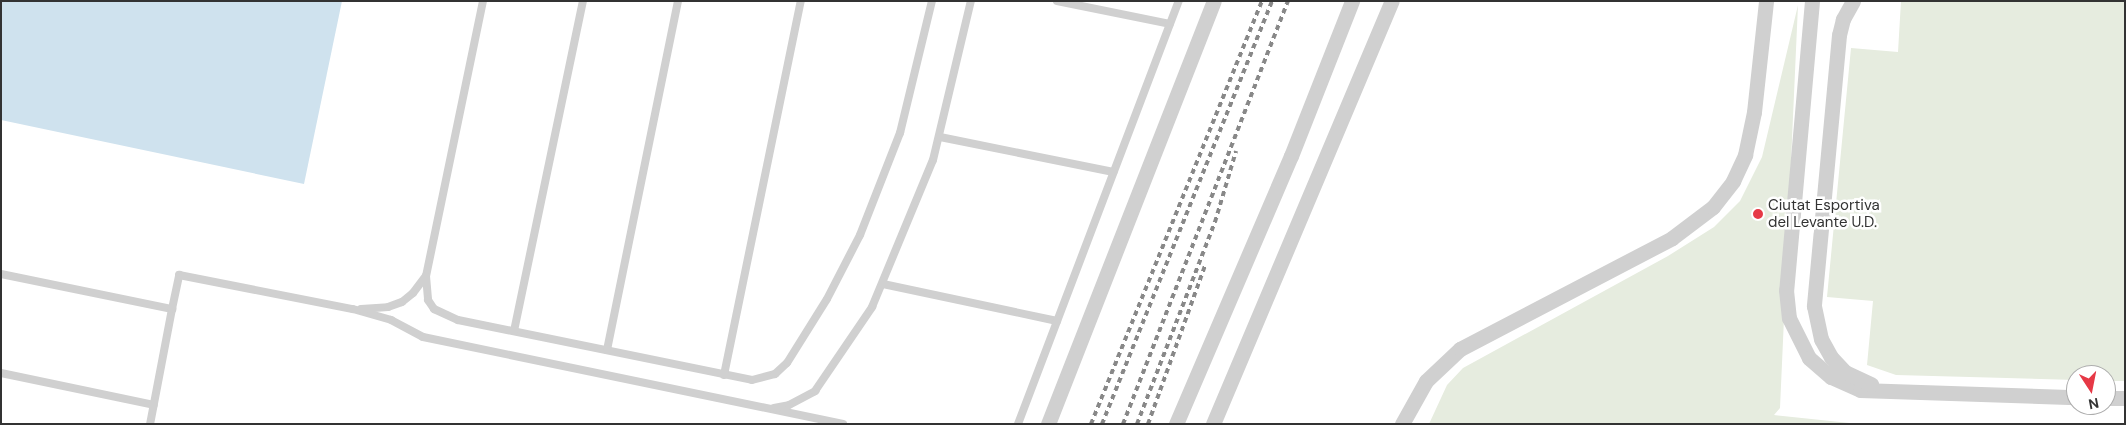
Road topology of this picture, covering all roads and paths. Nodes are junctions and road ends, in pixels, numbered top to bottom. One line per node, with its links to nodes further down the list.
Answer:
1 (483, 1): 19 (lane)
2 (583, 1): 24 (lane)
3 (678, 1): 25 (lane)
4 (802, 1): 27 (lane)
5 (932, 1): 27 (lane)
6 (971, 1): 16 (lane)
7 (1057, 1): 15 (lane)
8 (1179, 1): 15 (lane)
9 (1214, 1): 35 (street)
10 (1352, 1): 36 (street)
11 (1392, 1): 37 (street)
12 (1766, 1): 38 (street)
13 (1812, 1): 28 (street)
14 (1854, 1): 28 (street)
15 (1170, 24): 17 (lane)
16 (940, 138): 17 (lane); 20 (lane)
17 (1114, 172): 23 (lane)
18 (1, 274): 21 (lane)
19 (426, 276): 22 (lane); 24 (lane)
20 (882, 284): 23 (lane); 31 (lane)
21 (172, 309): 22 (lane); 30 (lane)
22 (353, 309): 31 (lane)
23 (1057, 321): 34 (lane)
24 (514, 331): 25 (lane)
25 (606, 350): 27 (lane)
26 (1, 373): 30 (lane)
27 (724, 375)
28 (1914, 393): 29 (street)
29 (2066, 397)
30 (154, 406): 32 (lane)
31 (769, 409): 33 (lane)
32 (150, 424)
33 (843, 424)
34 (1018, 424)
35 (1048, 424)
36 (1176, 424)
37 (1213, 424)
38 (1402, 424)

